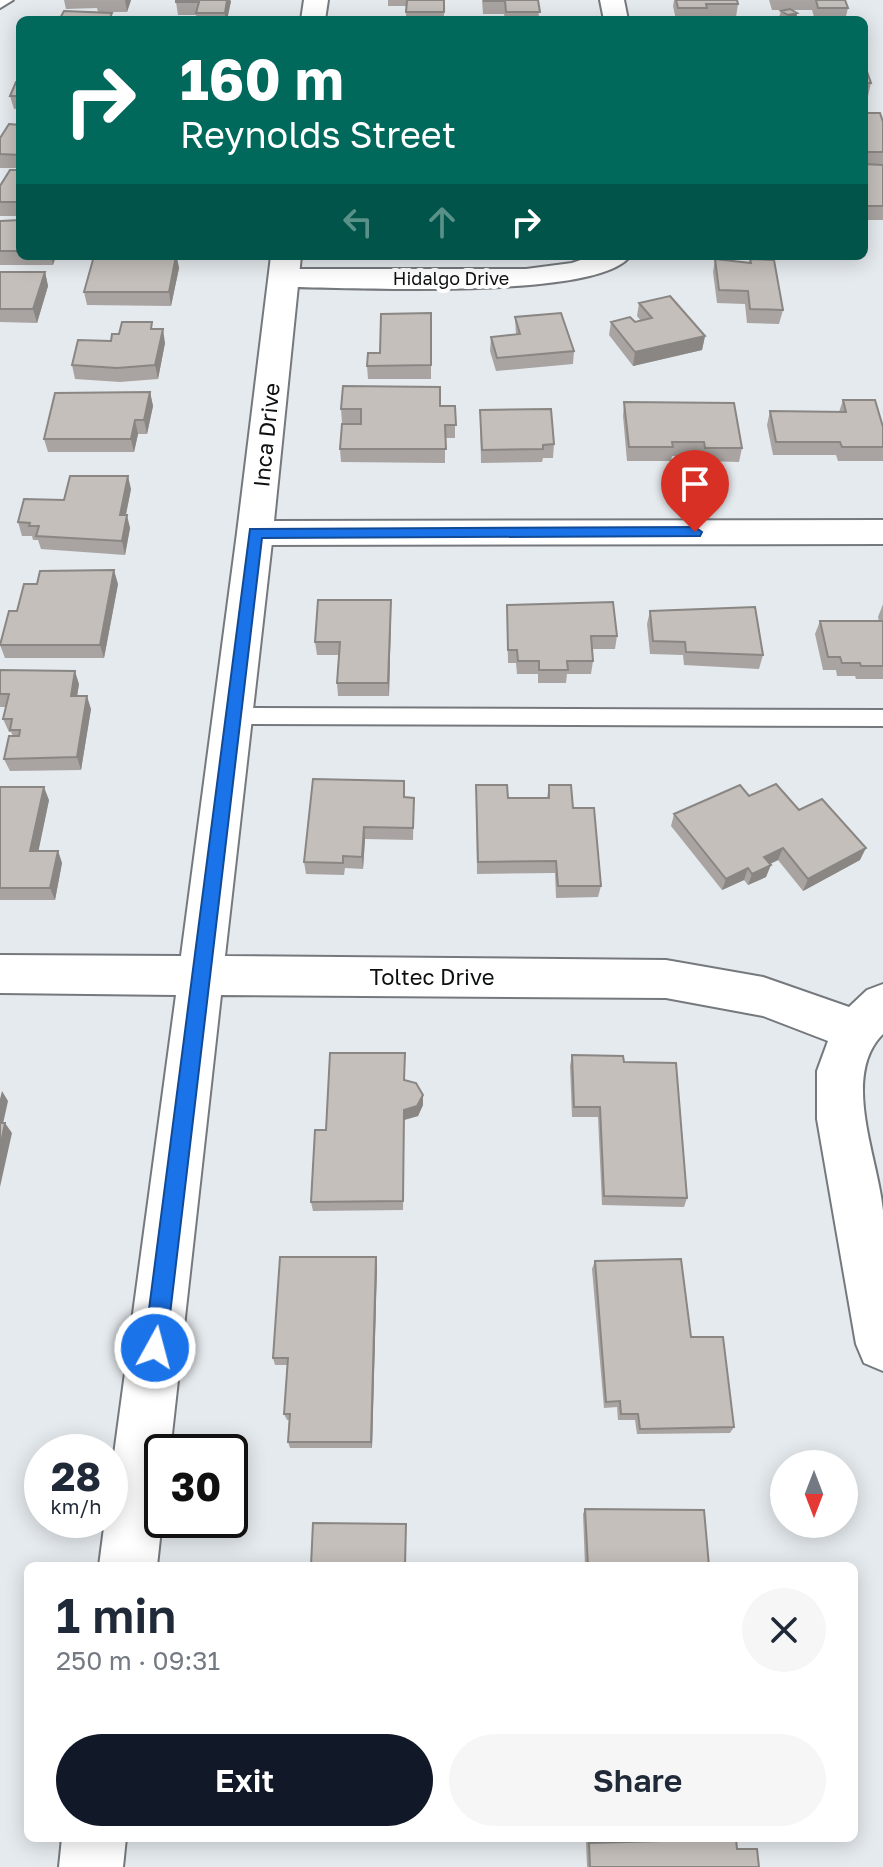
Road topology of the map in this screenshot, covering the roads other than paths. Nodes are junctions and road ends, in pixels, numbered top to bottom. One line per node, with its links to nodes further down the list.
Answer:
1 (608, 260): 2 (street, Hidalgo Drive)
2 (285, 267): 4 (street, Inca Drive)
3 (883, 532): 4 (street)
4 (255, 533): 5 (street, Inca Drive)
5 (232, 716): 6 (lane); 8 (street, Inca Drive)
6 (883, 718)
7 (0, 974): 8 (street, Toltec Drive)
8 (200, 975): 9 (street, Toltec Drive); 11 (street, Inca Drive)
9 (869, 1017): 10 (street)
10 (883, 1344)
11 (128, 1562)
12 (94, 1842): 13 (street)
13 (91, 1867)

